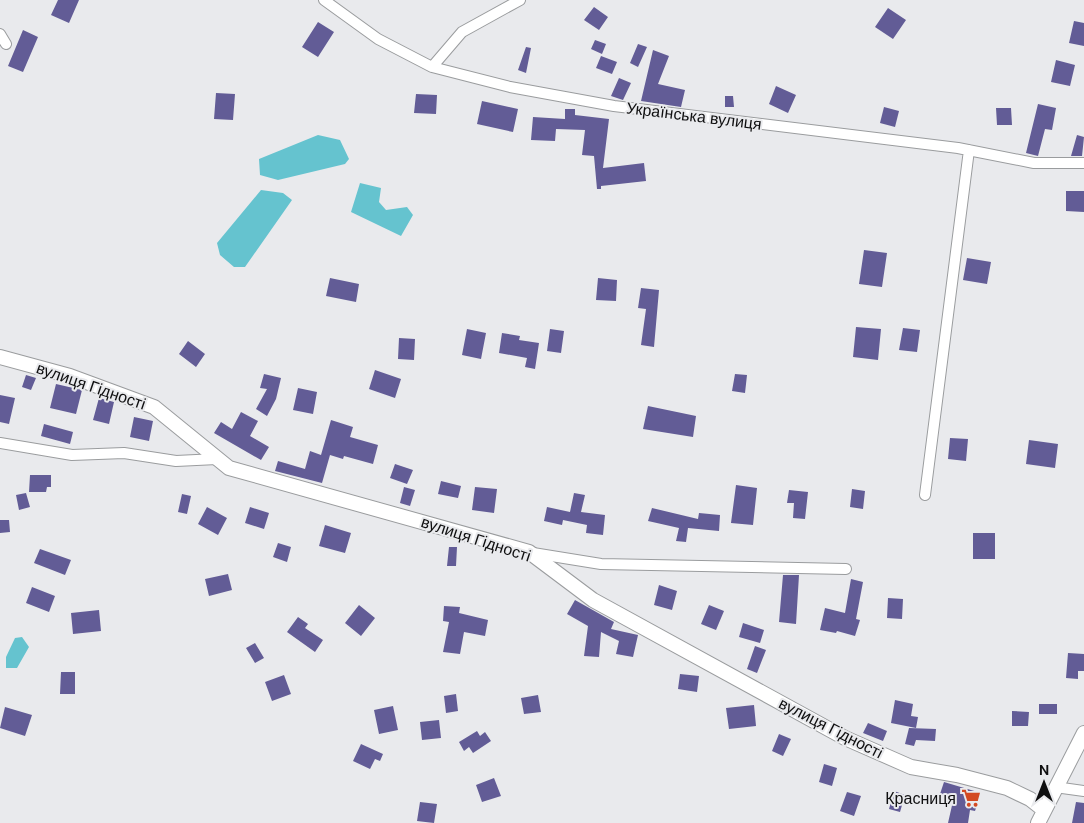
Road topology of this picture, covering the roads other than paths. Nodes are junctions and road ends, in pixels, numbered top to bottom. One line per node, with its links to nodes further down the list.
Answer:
1 (324, 0): 5 (street, Українська вулиця)
2 (520, 0): 5 (street)
3 (0, 34): 4 (street)
4 (6, 44)
5 (432, 67): 6 (street, Українська вулиця)
6 (969, 150): 7 (street, Українська вулиця); 11 (street)
7 (1084, 163)
8 (0, 357): 10 (street, вулиця Гідності)
9 (0, 443): 10 (street)
10 (217, 459): 12 (street, вулиця Гідності)
11 (925, 495)
12 (530, 552): 13 (street); 17 (street, вулиця Гідності)
13 (846, 569)
14 (1084, 733): 15 (street)
15 (1055, 787): 16 (street); 17 (street)
16 (1084, 791)
17 (1041, 817)

